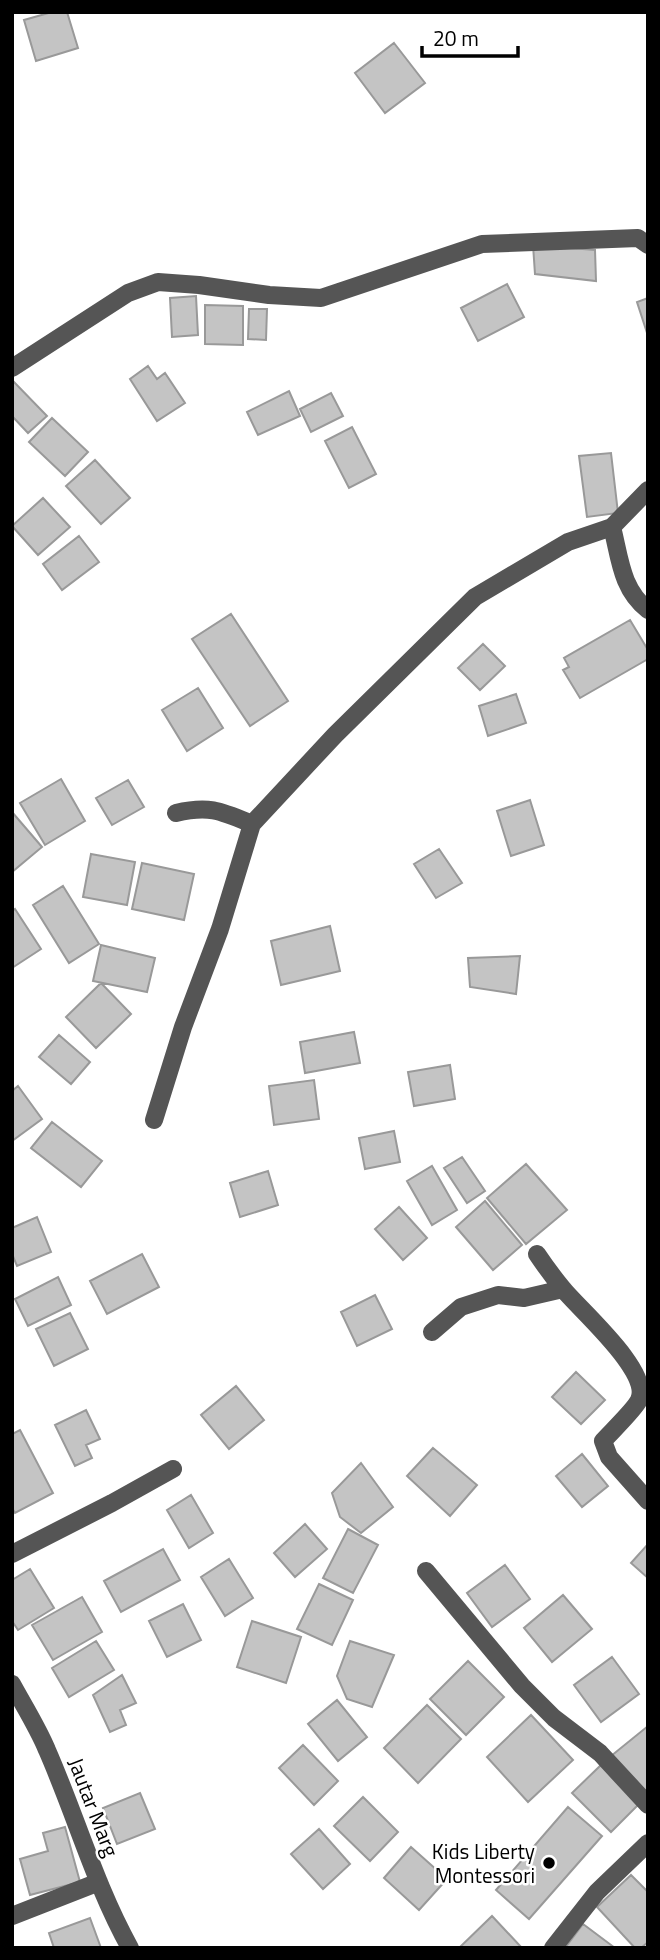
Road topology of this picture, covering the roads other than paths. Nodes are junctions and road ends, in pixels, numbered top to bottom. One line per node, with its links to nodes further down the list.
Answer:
1 (648, 245): 2 (street)
2 (12, 368)
3 (648, 490): 4 (street)
4 (612, 527): 5 (street); 7 (street)
5 (648, 610)
6 (176, 813): 7 (street)
7 (252, 824): 8 (street)
8 (154, 1120)
9 (537, 1254): 10 (street)
10 (563, 1289): 11 (street); 13 (street)
11 (432, 1332)
12 (173, 1469): 14 (street)
13 (648, 1500)
14 (12, 1554)
15 (426, 1571): 17 (street)
16 (12, 1684): 19 (street, Jautar Marg)
17 (648, 1805)
18 (648, 1843): 22 (street)
19 (99, 1882): 20 (street); 21 (street, Jautar Marg)
20 (12, 1916)
21 (130, 1948)
22 (553, 1948)

